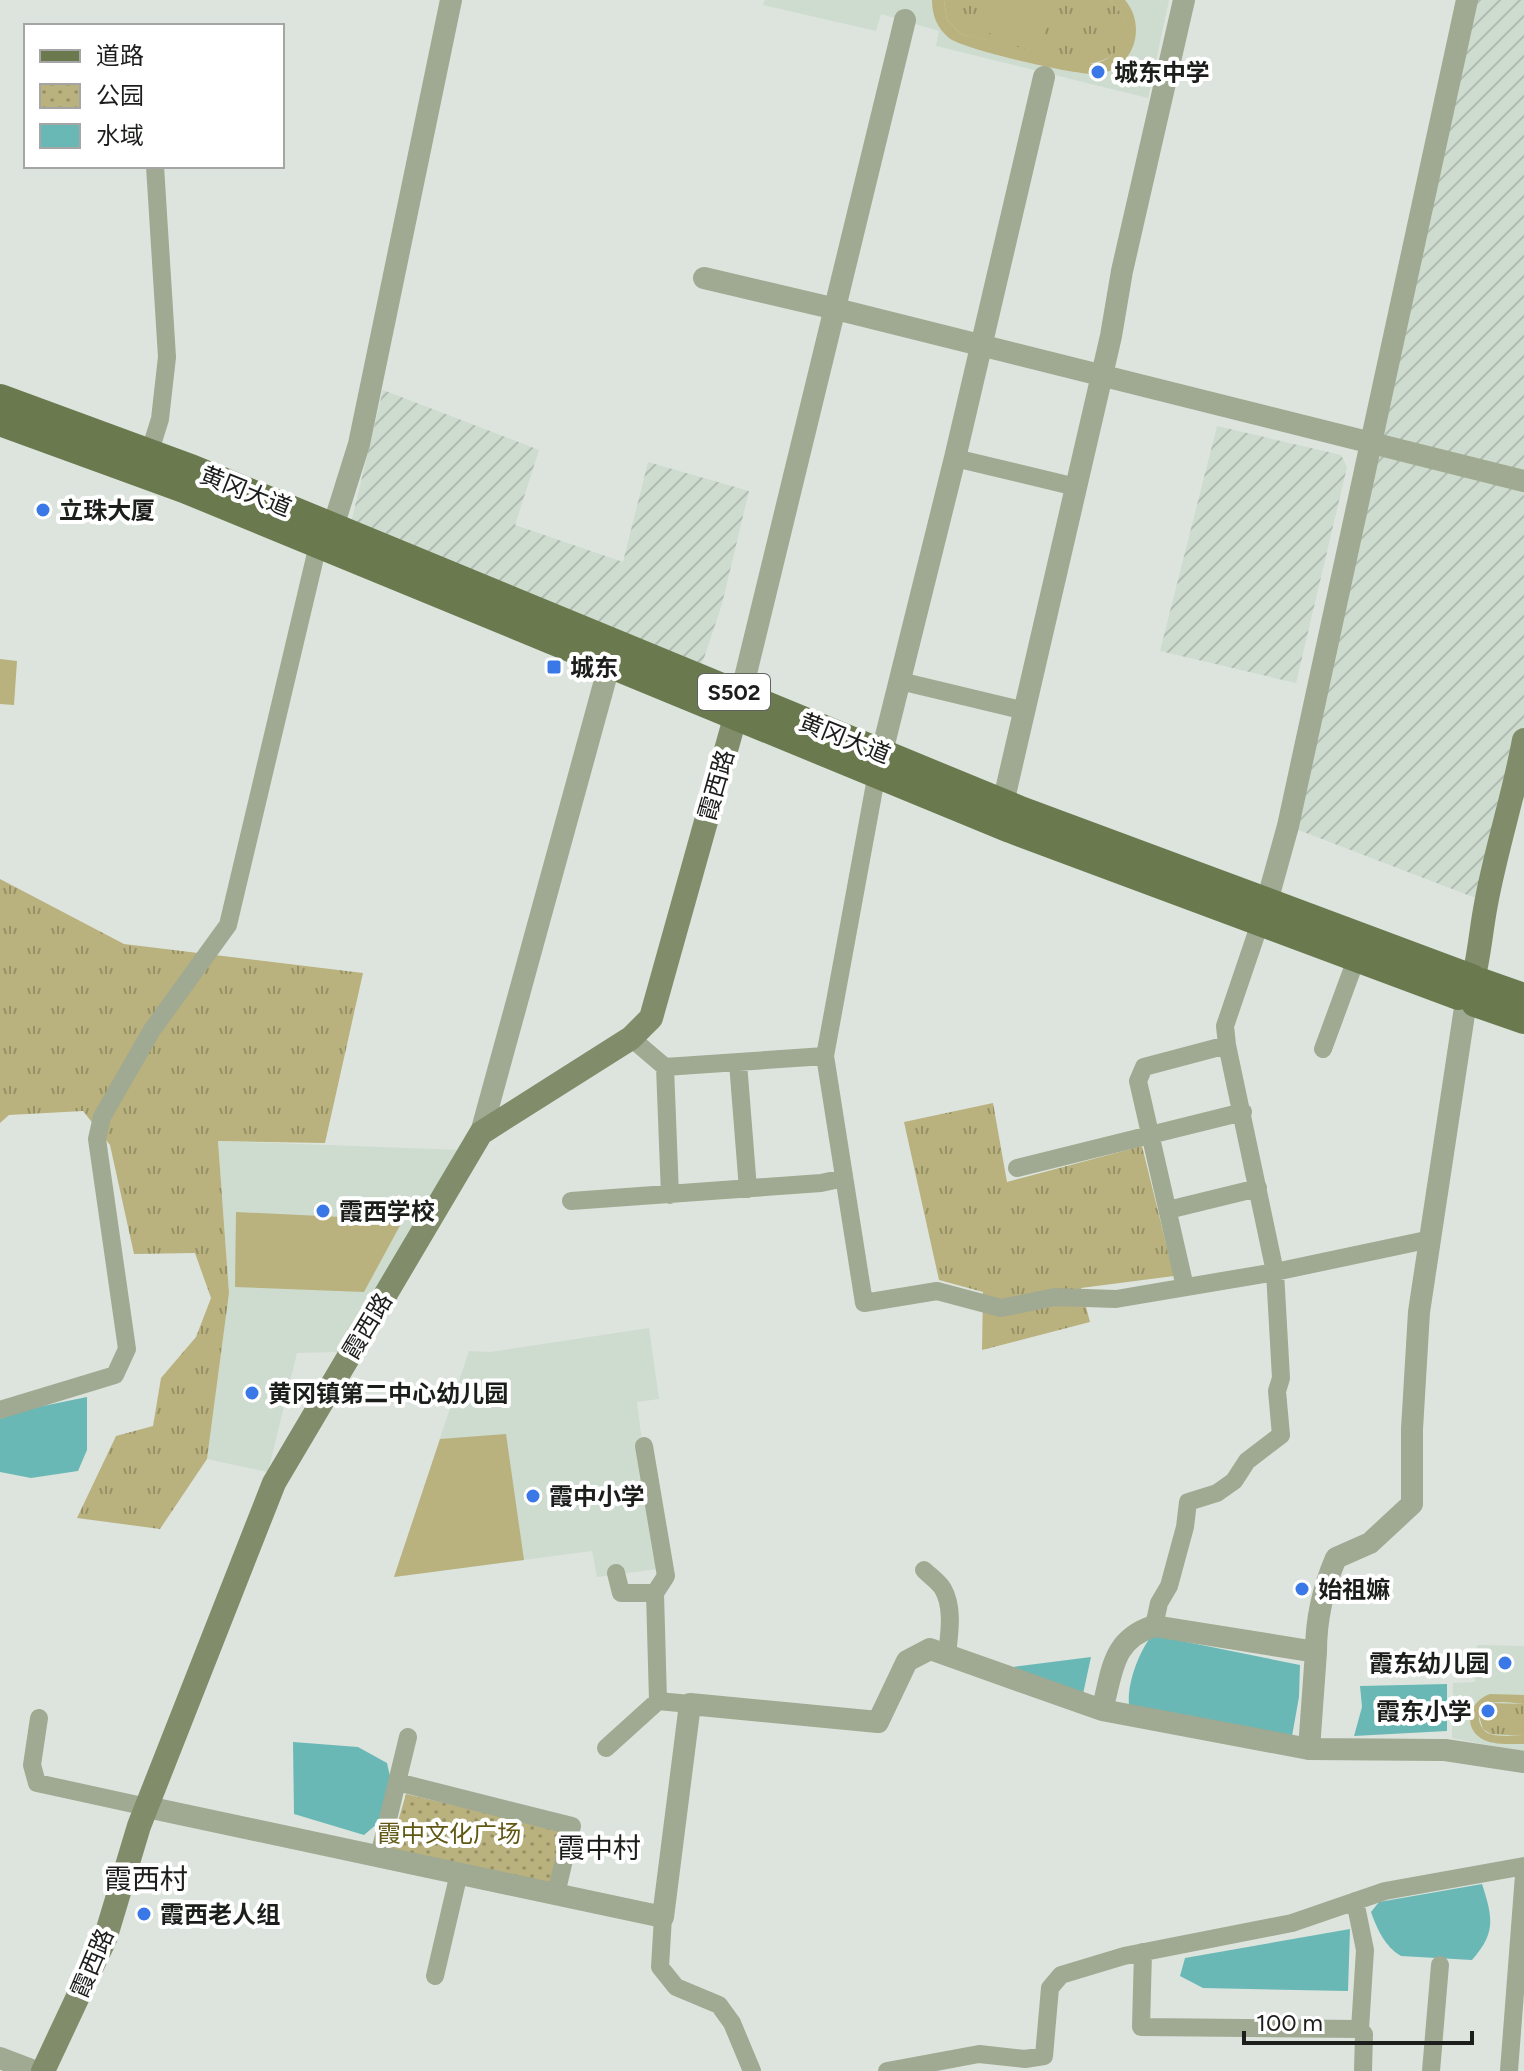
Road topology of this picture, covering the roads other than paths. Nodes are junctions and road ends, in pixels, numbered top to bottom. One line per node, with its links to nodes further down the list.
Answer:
1 (451, 0): 18 (street)
2 (1184, 0): 10 (street)
3 (1467, 0): 13 (street)
4 (905, 20): 8 (street)
5 (1044, 77): 9 (street)
6 (155, 168): 14 (street)
7 (704, 278): 8 (street)
8 (836, 309): 9 (street); 22 (street)
9 (981, 345): 10 (street); 15 (street)
10 (1101, 375): 13 (street); 17 (street)
11 (0, 398): 32 (main road, 黄冈大道 / S502)
12 (0, 422): 32 (main road, 黄冈大道 / S502)
13 (1372, 442): 16 (street); 29 (street)
14 (150, 451)
15 (955, 458): 17 (street); 21 (street)
16 (1524, 481)
17 (1076, 487): 23 (street)
18 (333, 527)
19 (317, 549): 54 (street)
20 (609, 666): 42 (street)
21 (900, 681): 23 (street); 25 (street)
22 (741, 694): 35 (main road, 霞西路)
23 (1025, 711): 28 (street)
24 (1524, 740): 27 (main road)
25 (882, 752)
26 (876, 778): 38 (street)
27 (1520, 788): 32 (main road)
28 (997, 824)
29 (1268, 898)
30 (1259, 926): 36 (street)
31 (1355, 962): 37 (street)
32 (1470, 992): 33 (main road, 黄冈大道 / S502); 34 (main road, 黄冈大道 / S502); 51 (street)
33 (1524, 997)
34 (1524, 1020)
35 (631, 1038): 40 (street); 42 (main road, 霞西路)
36 (1227, 1045): 41 (street); 43 (street)
37 (1323, 1049)
38 (825, 1056): 39 (street); 45 (street)
39 (738, 1063): 40 (street); 47 (street)
40 (665, 1067): 48 (street)
41 (1243, 1112): 43 (street); 46 (street)
42 (481, 1133): 71 (main road, 霞西路)
43 (1150, 1135): 44 (street); 50 (street)
44 (1017, 1168)
45 (844, 1178): 47 (street); 53 (street)
46 (1258, 1188): 50 (street); 52 (street)
47 (748, 1189): 48 (street)
48 (670, 1195): 49 (street)
49 (571, 1201)
50 (1168, 1210): 53 (street)
51 (1431, 1239): 52 (street); 60 (street)
52 (1275, 1272): 53 (street); 59 (street)
53 (1185, 1287)
54 (0, 1410)
55 (644, 1446): 58 (street)
56 (924, 1570): 61 (street)
57 (616, 1573): 58 (street)
58 (655, 1593): 62 (street)
59 (1154, 1626): 60 (street); 64 (street)
60 (1316, 1652): 68 (street)
61 (947, 1655): 63 (street); 64 (street)
62 (658, 1701): 63 (street); 67 (street)
63 (690, 1704): 78 (street)
64 (1102, 1710): 68 (street)
65 (39, 1718): 71 (street)
66 (408, 1737): 70 (street)
67 (606, 1748)
68 (1309, 1749): 69 (street)
69 (1524, 1762)
70 (397, 1782): 72 (street); 76 (street)
71 (147, 1807): 72 (street); 85 (main road, 霞西路)
72 (379, 1856): 74 (street)
73 (1524, 1866): 77 (street)
74 (459, 1873): 76 (street); 81 (street)
75 (1524, 1875): 90 (street)
76 (556, 1894): 78 (street)
77 (1355, 1901): 79 (street); 82 (street)
78 (663, 1917): 86 (street)
79 (1143, 1952): 82 (street); 87 (street)
80 (1440, 1965): 89 (street)
81 (435, 1976)
82 (1360, 2029): 88 (street)
83 (0, 2058): 84 (street)
84 (34, 2071)
85 (43, 2071)
86 (752, 2071)
87 (887, 2071)
88 (1363, 2071)
89 (1431, 2071)
90 (1509, 2071)

